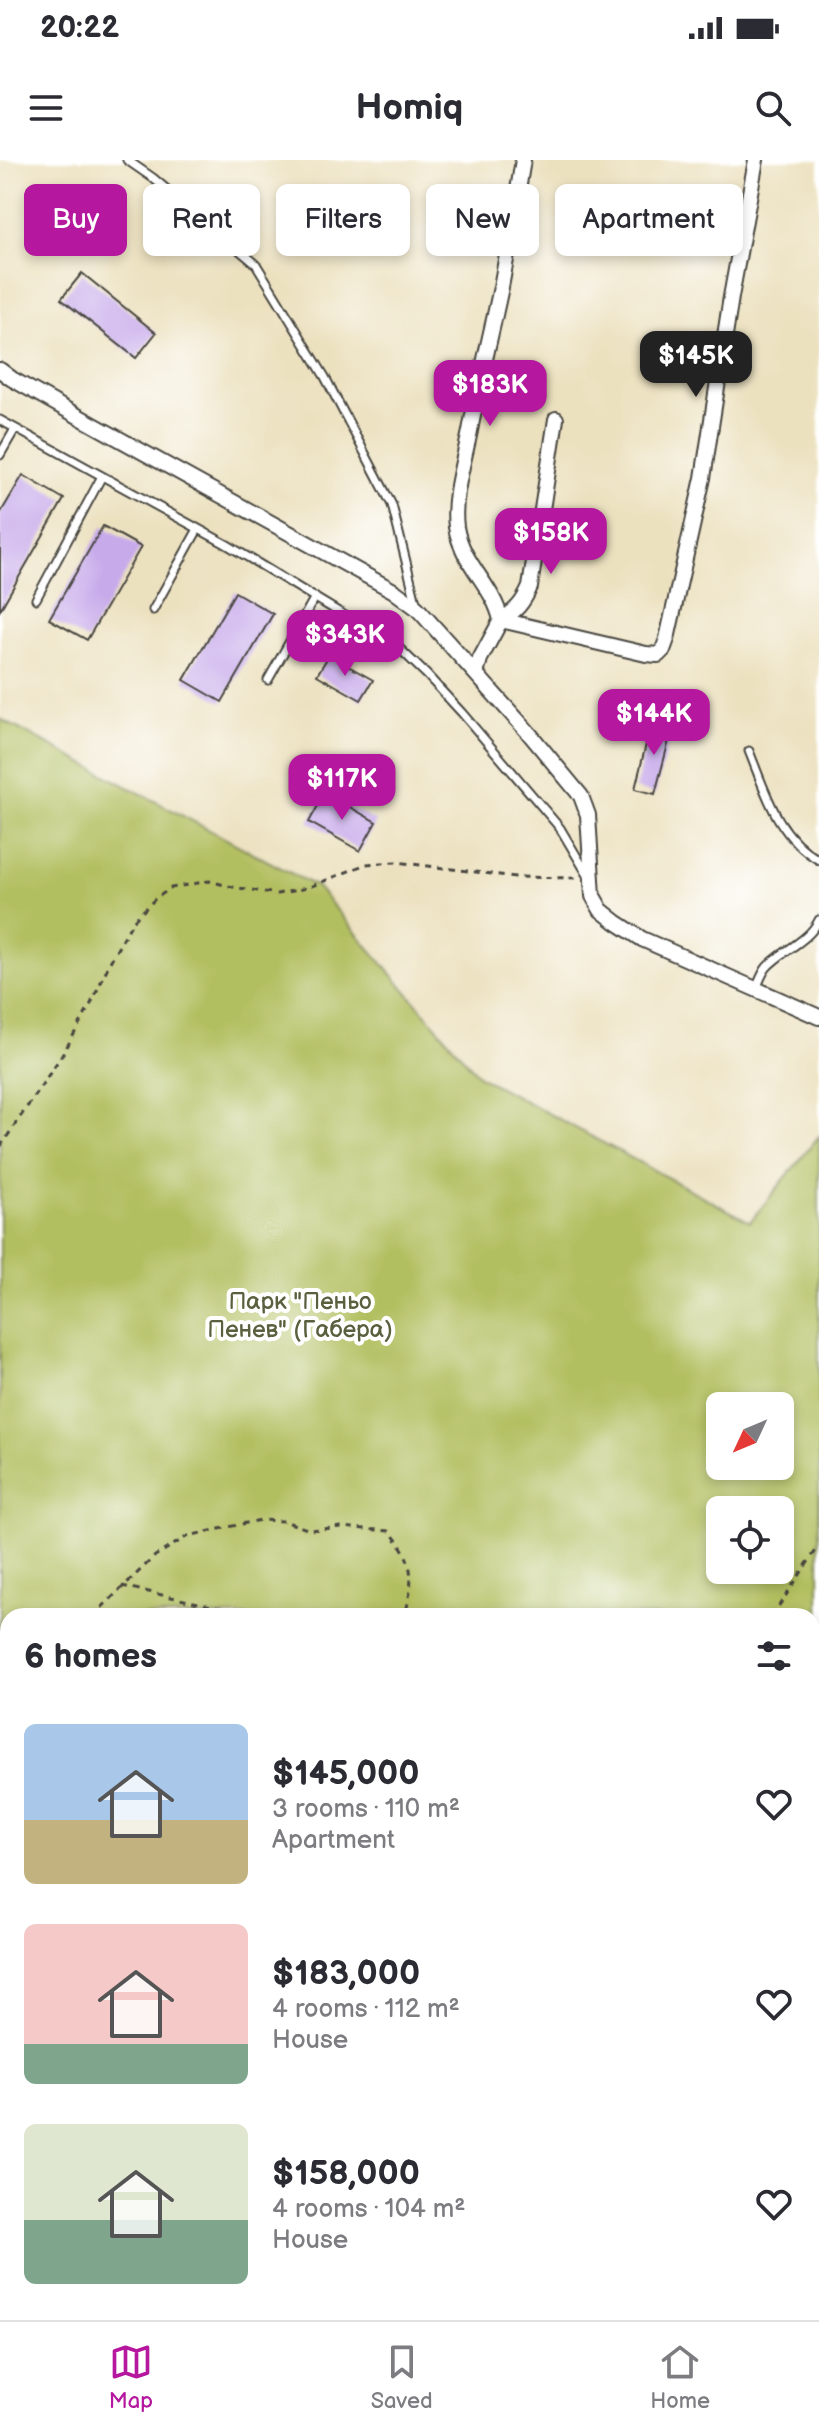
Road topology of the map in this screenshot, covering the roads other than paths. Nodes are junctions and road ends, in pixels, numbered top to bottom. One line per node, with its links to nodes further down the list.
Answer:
1 (127, 160): 13 (lane)
2 (523, 160): 15 (street)
3 (756, 160): 15 (street)
4 (0, 370): 13 (street)
5 (556, 419): 15 (street)
6 (0, 420): 7 (lane)
7 (15, 429): 8 (lane); 9 (lane)
8 (0, 455)
9 (102, 476): 10 (lane); 12 (lane)
10 (198, 529): 11 (lane); 14 (lane)
11 (315, 597): 17 (lane); 20 (lane)
12 (36, 599)
13 (417, 608): 16 (street)
14 (153, 610)
15 (501, 620): 16 (street)
16 (476, 674): 20 (street)
17 (268, 680)
18 (749, 751): 19 (lane)
19 (819, 860)
20 (590, 878): 22 (street)
21 (819, 920): 22 (lane)
22 (756, 989): 23 (street)
23 (819, 1017)

